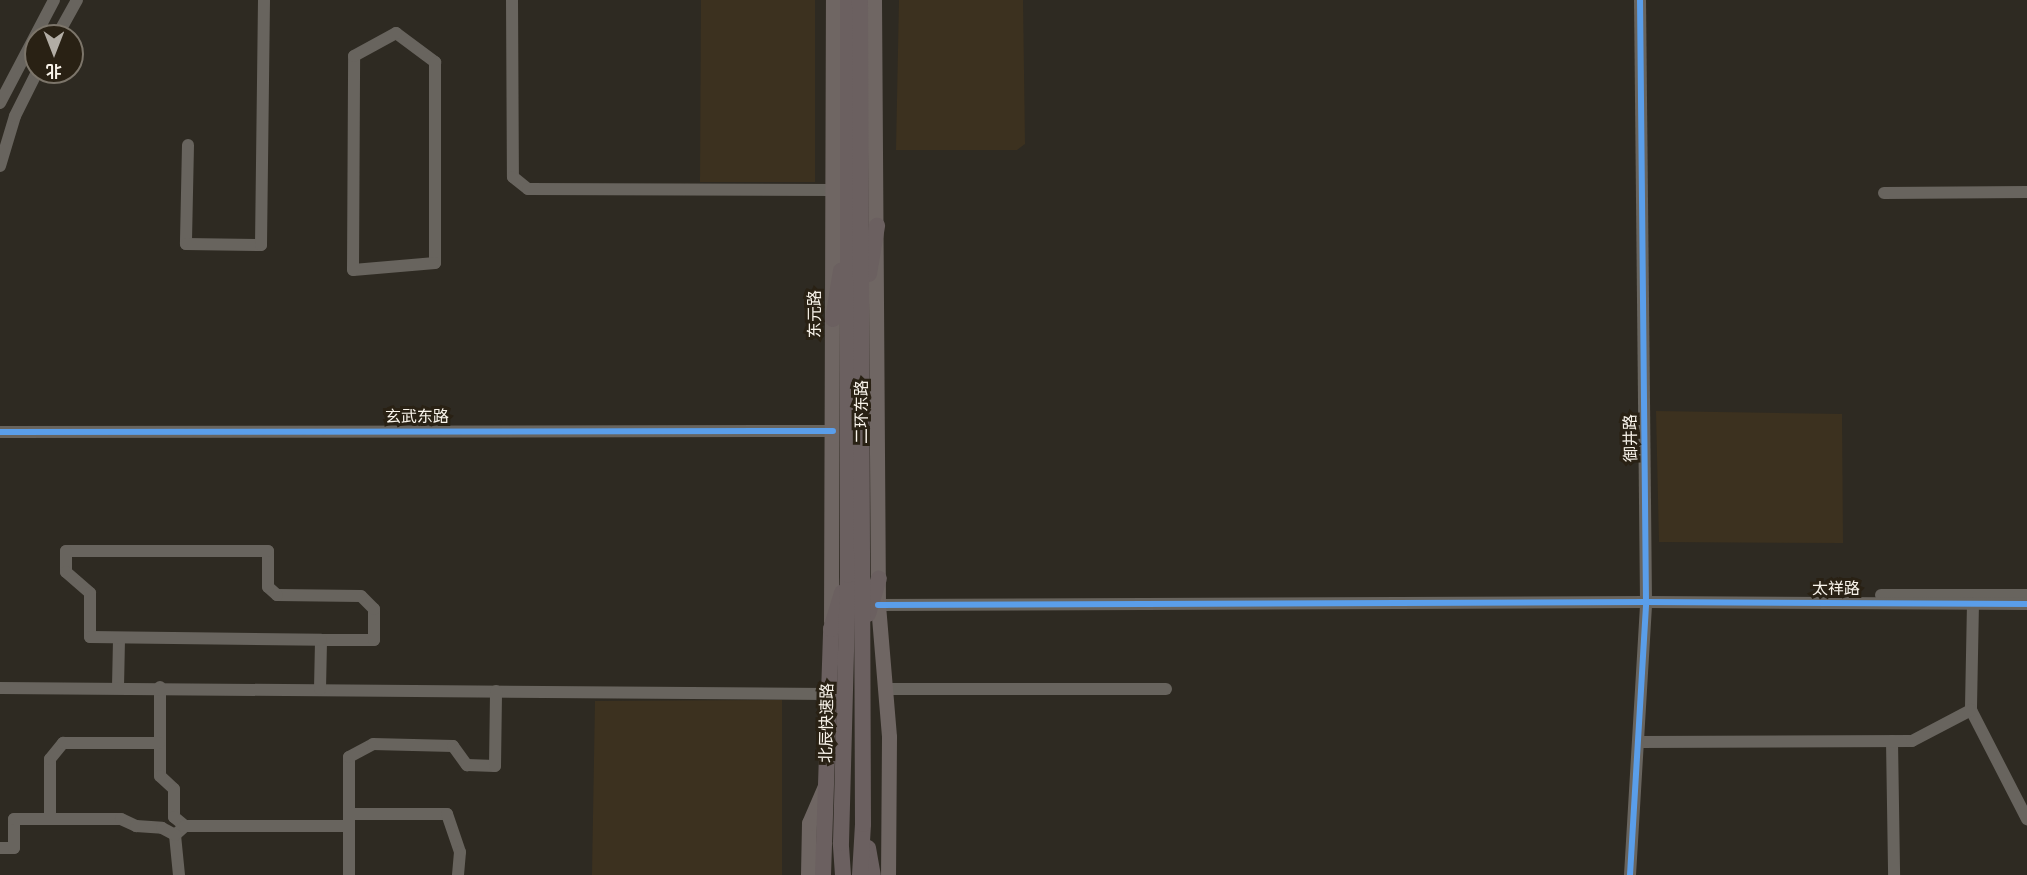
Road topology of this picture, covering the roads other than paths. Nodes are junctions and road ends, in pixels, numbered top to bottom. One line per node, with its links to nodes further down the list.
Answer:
1 (54, 0): 12 (street)
2 (77, 0): 10 (street)
3 (264, 0): 13 (street)
4 (512, 0): 16 (street)
5 (833, 0): 16 (main road, 东元路)
6 (848, 0): 14 (highway, 二环东路)
7 (860, 0): 14 (highway, 二环东路)
8 (874, 0): 20 (main road)
9 (1640, 0): 29 (street, 御井路)
10 (64, 24)
11 (31, 84): 15 (street)
12 (0, 103)
13 (188, 145)
14 (854, 150): 19 (highway); 23 (highway, 二环东路)
15 (0, 166)
16 (834, 190): 22 (main road, 东元路)
17 (2027, 192): 18 (street)
18 (1884, 193)
19 (849, 222): 22 (highway); 26 (highway)
20 (877, 226): 23 (highway); 27 (main road)
21 (435, 263): 21 (street)
22 (833, 319): 24 (main road, 东元路)
23 (861, 322): 34 (highway, 二环东路)
24 (833, 431): 25 (street, 玄武东路); 33 (main road, 东元路)
25 (0, 432)
26 (848, 575): 33 (highway, 北辰快速路); 64 (highway)
27 (879, 579): 32 (main road); 34 (highway)
28 (2027, 595): 29 (street, 太祥路)
29 (1646, 598): 30 (street, 太祥路); 32 (street); 47 (street, 御井路)
30 (1973, 603): 31 (street, 太祥路); 45 (street)
31 (2027, 604)
32 (878, 605): 41 (main road)
33 (831, 629): 44 (highway, 北辰快速路)
34 (862, 632): 54 (highway, 二环东路)
35 (119, 638): 36 (street); 36 (street); 37 (street)
36 (321, 640): 40 (street)
37 (118, 687): 38 (street); 39 (street)
38 (160, 687): 40 (street); 48 (street)
39 (0, 688)
40 (320, 689): 43 (street)
41 (886, 689): 42 (street); 67 (main road)
42 (1166, 689)
43 (496, 691): 44 (street); 53 (street)
44 (828, 694): 49 (highway, 北辰快速路)
45 (1971, 710): 46 (street); 52 (street)
46 (1892, 741): 47 (street); 69 (street)
47 (1639, 742): 68 (street, 御井路)
48 (159, 743): 50 (street); 51 (street)
49 (826, 783): 62 (main road); 63 (highway, 北辰快速路)
50 (174, 817): 55 (street); 56 (street)
51 (50, 819): 56 (street); 58 (street)
52 (2027, 819)
53 (349, 820): 55 (street); 60 (street); 61 (street)
54 (863, 824): 65 (highway); 66 (highway)
55 (184, 826): 57 (street)
56 (162, 828): 57 (street)
57 (175, 835): 59 (street)
58 (0, 848)
59 (179, 875)
60 (349, 875)
61 (458, 875)
62 (808, 875)
63 (823, 875)
64 (843, 875)
65 (860, 875)
66 (873, 875)
67 (888, 875)
68 (1630, 875)
69 (1894, 875)

